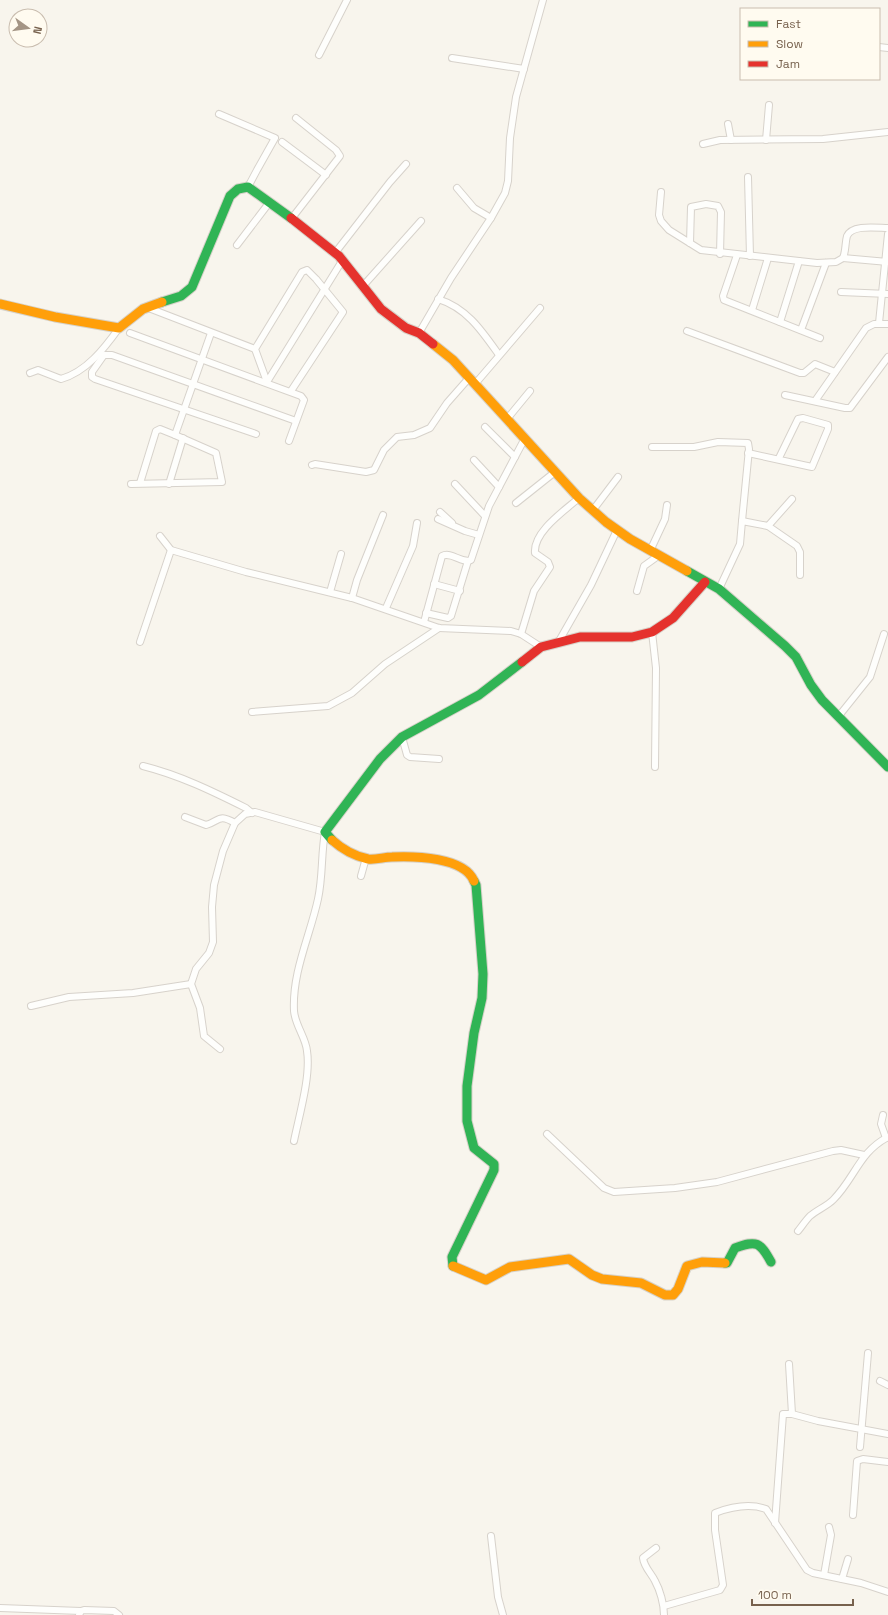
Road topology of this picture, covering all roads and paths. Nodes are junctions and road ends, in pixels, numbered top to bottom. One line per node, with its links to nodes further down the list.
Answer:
1 (347, 0): 3 (street)
2 (543, 0): 5 (street)
3 (319, 55)
4 (452, 58): 5 (street)
5 (524, 69): 23 (street)
6 (769, 105): 12 (street)
7 (219, 114): 18 (street)
8 (296, 118): 16 (street)
9 (728, 124): 11 (street)
10 (888, 132): 12 (street)
11 (731, 140): 12 (street); 14 (street)
12 (766, 140)
13 (282, 142): 16 (street)
14 (703, 144)
15 (406, 164): 29 (street)
16 (326, 175): 22 (street)
17 (748, 177): 32 (street)
18 (248, 187): 21 (street); 45 (street)
19 (457, 188): 23 (street)
20 (660, 192): 27 (street)
21 (269, 203): 22 (street); 28 (street)
22 (292, 218): 29 (street)
23 (490, 218): 43 (street)
24 (421, 221): 39 (street)
25 (888, 228): 34 (street)
26 (888, 234): 37 (street)
27 (690, 243): 30 (street); 30 (street)
28 (237, 245)
29 (335, 253): 36 (street)
30 (720, 254): 31 (street)
31 (737, 255): 32 (street); 47 (street)
32 (750, 256): 33 (street)
33 (768, 258): 35 (street); 47 (street)
34 (843, 258): 37 (street); 38 (street)
35 (799, 261): 38 (street); 48 (street)
36 (342, 262): 39 (street); 40 (street)
37 (887, 262): 42 (street)
38 (826, 263): 52 (street)
39 (363, 286): 56 (street)
40 (325, 290): 58 (street); 65 (street); 67 (street)
41 (841, 292): 42 (street)
42 (885, 294): 49 (street)
43 (438, 299): 56 (street); 59 (street)
44 (0, 304): 51 (street)
45 (146, 307): 51 (street); 55 (street)
46 (540, 308): 59 (street)
47 (752, 310): 48 (street)
48 (780, 322): 52 (street)
49 (879, 323): 50 (street); 62 (street)
50 (888, 324)
51 (119, 328): 63 (street)
52 (801, 330): 57 (street)
53 (688, 331): 62 (street)
54 (130, 333): 61 (street)
55 (211, 333): 58 (street); 61 (street)
56 (419, 333): 64 (street)
57 (820, 338)
58 (255, 349): 65 (street)
59 (499, 355): 64 (street)
60 (888, 357): 70 (street)
61 (200, 360): 65 (street); 66 (street)
62 (835, 372): 70 (street)
63 (30, 373)
64 (472, 381): 72 (street); 85 (street)
65 (267, 382): 67 (street)
66 (193, 385): 71 (street); 71 (street); 73 (street)
67 (291, 391): 73 (street)
68 (530, 391): 72 (street)
69 (785, 395): 70 (street)
70 (815, 401)
71 (185, 409): 75 (street); 76 (street)
72 (507, 419): 78 (street)
73 (296, 421): 79 (street)
74 (485, 427): 82 (street)
75 (256, 434)
76 (175, 435): 77 (street); 88 (street)
77 (183, 438): 90 (street); 90 (street)
78 (525, 438): 82 (street); 86 (street)
79 (289, 441)
80 (652, 447): 81 (street)
81 (748, 453): 83 (street); 102 (street)
82 (514, 457): 92 (street)
83 (779, 458): 83 (street)
84 (474, 460): 92 (street)
85 (312, 465)
86 (555, 472): 93 (street); 95 (street)
87 (618, 477): 97 (street)
88 (140, 483): 89 (street); 90 (street)
89 (131, 484)
90 (170, 484)
91 (455, 484): 100 (street)
92 (499, 487): 100 (street)
93 (579, 498): 97 (street); 127 (street)
94 (792, 499): 104 (street)
95 (516, 503)
96 (667, 505): 110 (street)
97 (593, 510): 106 (street)
98 (440, 512): 105 (street)
99 (384, 515): 121 (street)
100 (485, 516): 107 (street)
101 (438, 519): 105 (street)
102 (742, 521): 104 (street); 117 (street)
103 (417, 523): 122 (street)
104 (768, 526): 114 (street)
105 (456, 527): 107 (street)
106 (617, 530): 110 (street); 129 (street)
107 (479, 535): 113 (street)
108 (160, 536): 109 (street)
109 (171, 550): 120 (street); 130 (street)
110 (650, 551): 112 (street)
111 (341, 554): 120 (street)
112 (658, 556): 115 (street); 119 (street)
113 (468, 561): 116 (street); 118 (street)
114 (800, 575)
115 (705, 582): 117 (street); 126 (street)
116 (434, 584): 118 (street); 123 (street)
117 (719, 589): 133 (street)
118 (460, 591): 123 (street)
119 (637, 591)
120 (330, 592): 121 (street)
121 (352, 598): 122 (street)
122 (386, 608): 124 (street)
123 (426, 613): 124 (street)
124 (424, 622): 125 (street)
125 (439, 628): 127 (street); 132 (street)
126 (652, 632): 129 (street); 137 (street)
127 (521, 634): 131 (street)
128 (884, 634): 133 (street)
129 (559, 641): 131 (street)
130 (140, 642)
131 (541, 647): 134 (street)
132 (252, 712)
133 (838, 717): 138 (street)
134 (402, 737): 135 (street); 142 (street)
135 (439, 759)
136 (143, 766): 139 (street)
137 (655, 767)
138 (888, 767)
139 (252, 813): 141 (street); 142 (street)
140 (184, 817): 141 (street)
141 (235, 823): 145 (street)
142 (325, 832): 143 (street); 151 (street)
143 (366, 858): 144 (street); 154 (street)
144 (361, 876)
145 (191, 984): 146 (street); 147 (street)
146 (30, 1006)
147 (220, 1049)
148 (883, 1116): 150 (street)
149 (547, 1134): 152 (street)
150 (887, 1138): 152 (street)
151 (294, 1141)
152 (858, 1153): 153 (street)
153 (798, 1230)
154 (771, 1262)
155 (868, 1353): 160 (street)
156 (789, 1364): 159 (street)
157 (880, 1380): 158 (street)
158 (888, 1385)
159 (792, 1414): 160 (street); 165 (street)
160 (862, 1430): 161 (street); 162 (street)
161 (888, 1434)
162 (860, 1447)
163 (888, 1462): 164 (street)
164 (853, 1515)
165 (775, 1522): 170 (street); 173 (street)
166 (829, 1527): 170 (street)
167 (491, 1536): 177 (street)
168 (656, 1548): 173 (street)
169 (848, 1559): 171 (street)
170 (824, 1575): 171 (street)
171 (842, 1579): 172 (street)
172 (888, 1592)
173 (664, 1606): 178 (street)
174 (0, 1608): 175 (street)
175 (80, 1613): 176 (street)
176 (119, 1615)
177 (503, 1615)
178 (664, 1615)

